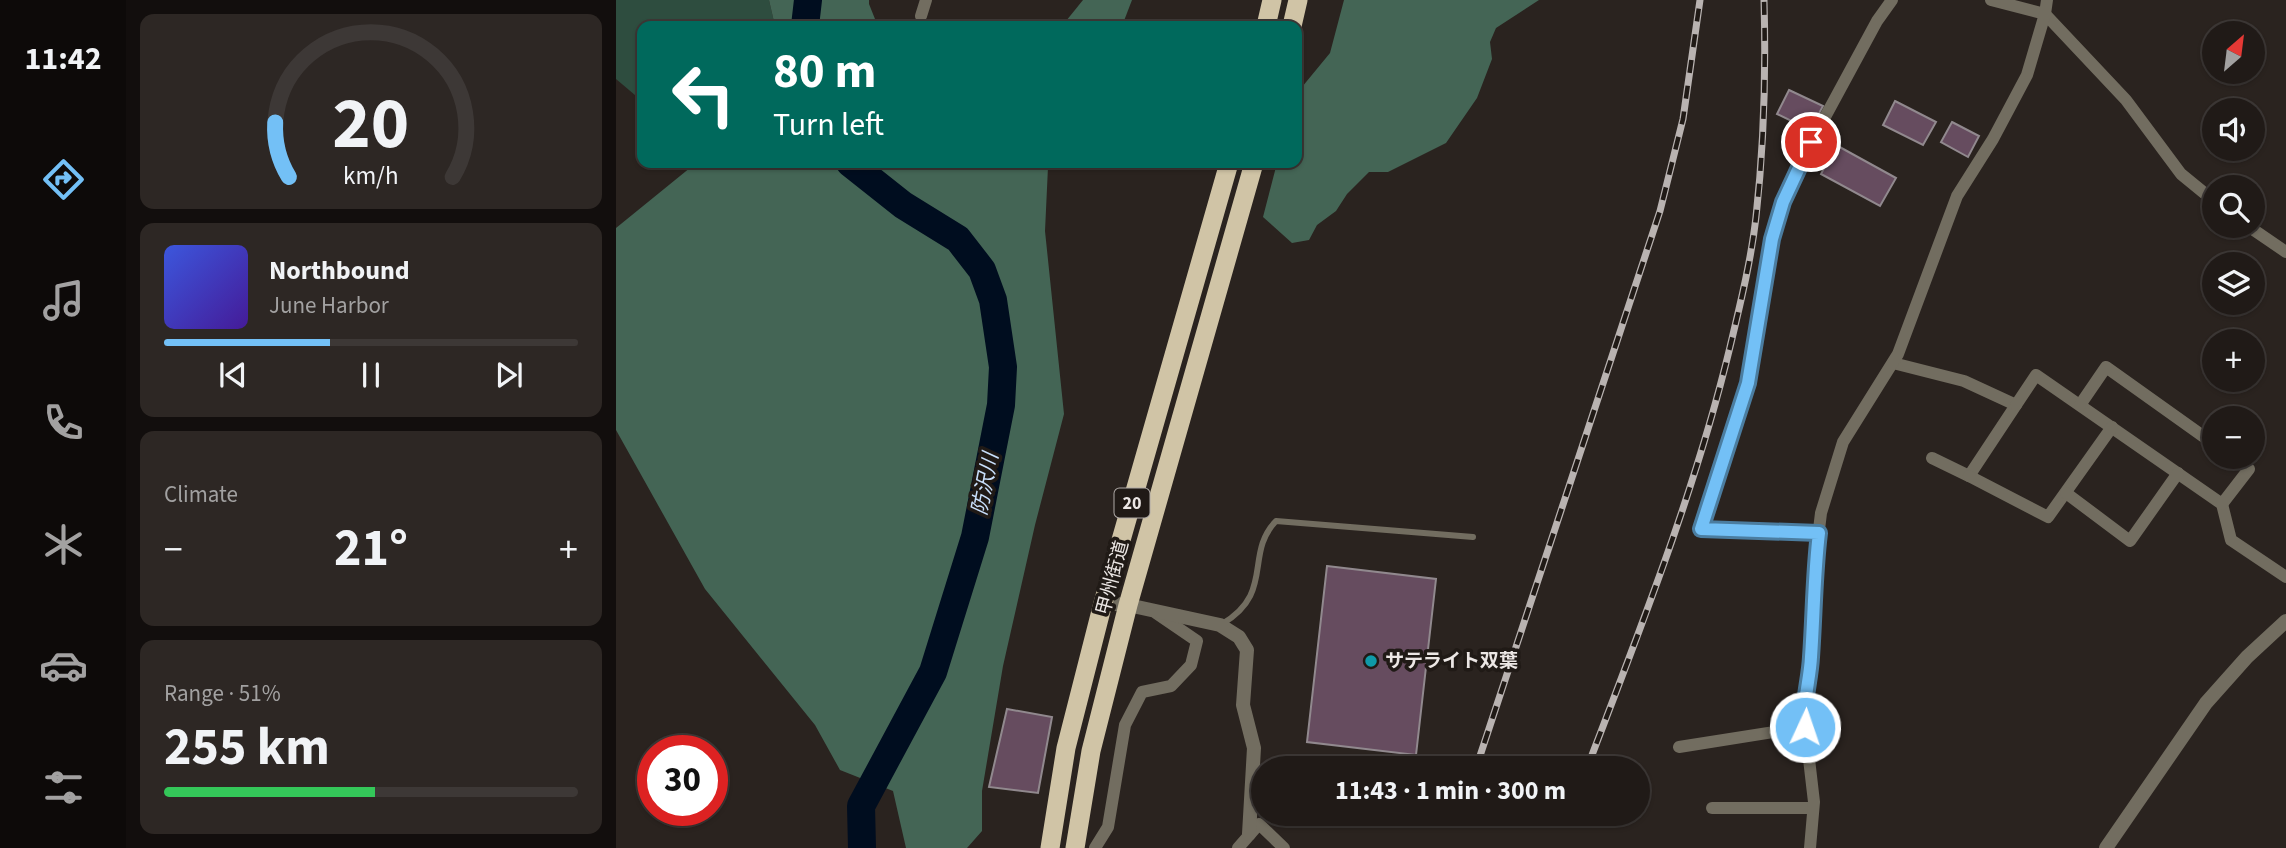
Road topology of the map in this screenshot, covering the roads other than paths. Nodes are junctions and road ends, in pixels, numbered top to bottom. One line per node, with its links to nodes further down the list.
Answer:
1 (926, 0): 8 (street)
2 (1272, 0): 9 (highway)
3 (1298, 0): 10 (highway)
4 (1892, 0): 27 (street)
5 (1991, 0): 7 (street)
6 (2047, 0): 7 (street)
7 (2045, 14): 13 (street); 16 (street)
8 (921, 16)
9 (1267, 21)
10 (1293, 21)
11 (1229, 168): 30 (highway, 甲州街道 / 20)
12 (1254, 168): 31 (highway, 甲州街道 / 20)
13 (2202, 191)
14 (2265, 237): 15 (street)
15 (2286, 251)
16 (1893, 363): 17 (street); 27 (street)
17 (2016, 405): 18 (street); 24 (street)
18 (2080, 405): 19 (street); 20 (street)
19 (2112, 428): 23 (street); 25 (street)
20 (2202, 435)
21 (1932, 458): 24 (street)
22 (2249, 469): 26 (street)
23 (2178, 473): 25 (street); 26 (street)
24 (1969, 476): 25 (street)
25 (2066, 493)
26 (2222, 504): 29 (street)
27 (1819, 533): 35 (street)
28 (1473, 537): 34 (lane)
29 (2286, 577)
30 (1103, 603): 31 (street); 41 (highway, 甲州街道 / 20)
31 (1128, 605): 32 (street); 40 (highway, 甲州街道 / 20)
32 (1153, 610): 34 (street); 42 (street)
33 (2286, 621): 46 (street)
34 (1220, 625): 39 (street)
35 (1805, 727): 36 (street); 38 (street)
36 (1679, 747)
37 (1712, 808): 38 (street)
38 (1813, 808): 45 (street)
39 (1250, 834): 43 (street); 44 (street)
40 (1079, 847)
41 (1050, 848)
42 (1096, 848)
43 (1238, 848)
44 (1284, 848)
45 (1810, 848)
46 (2106, 848)

